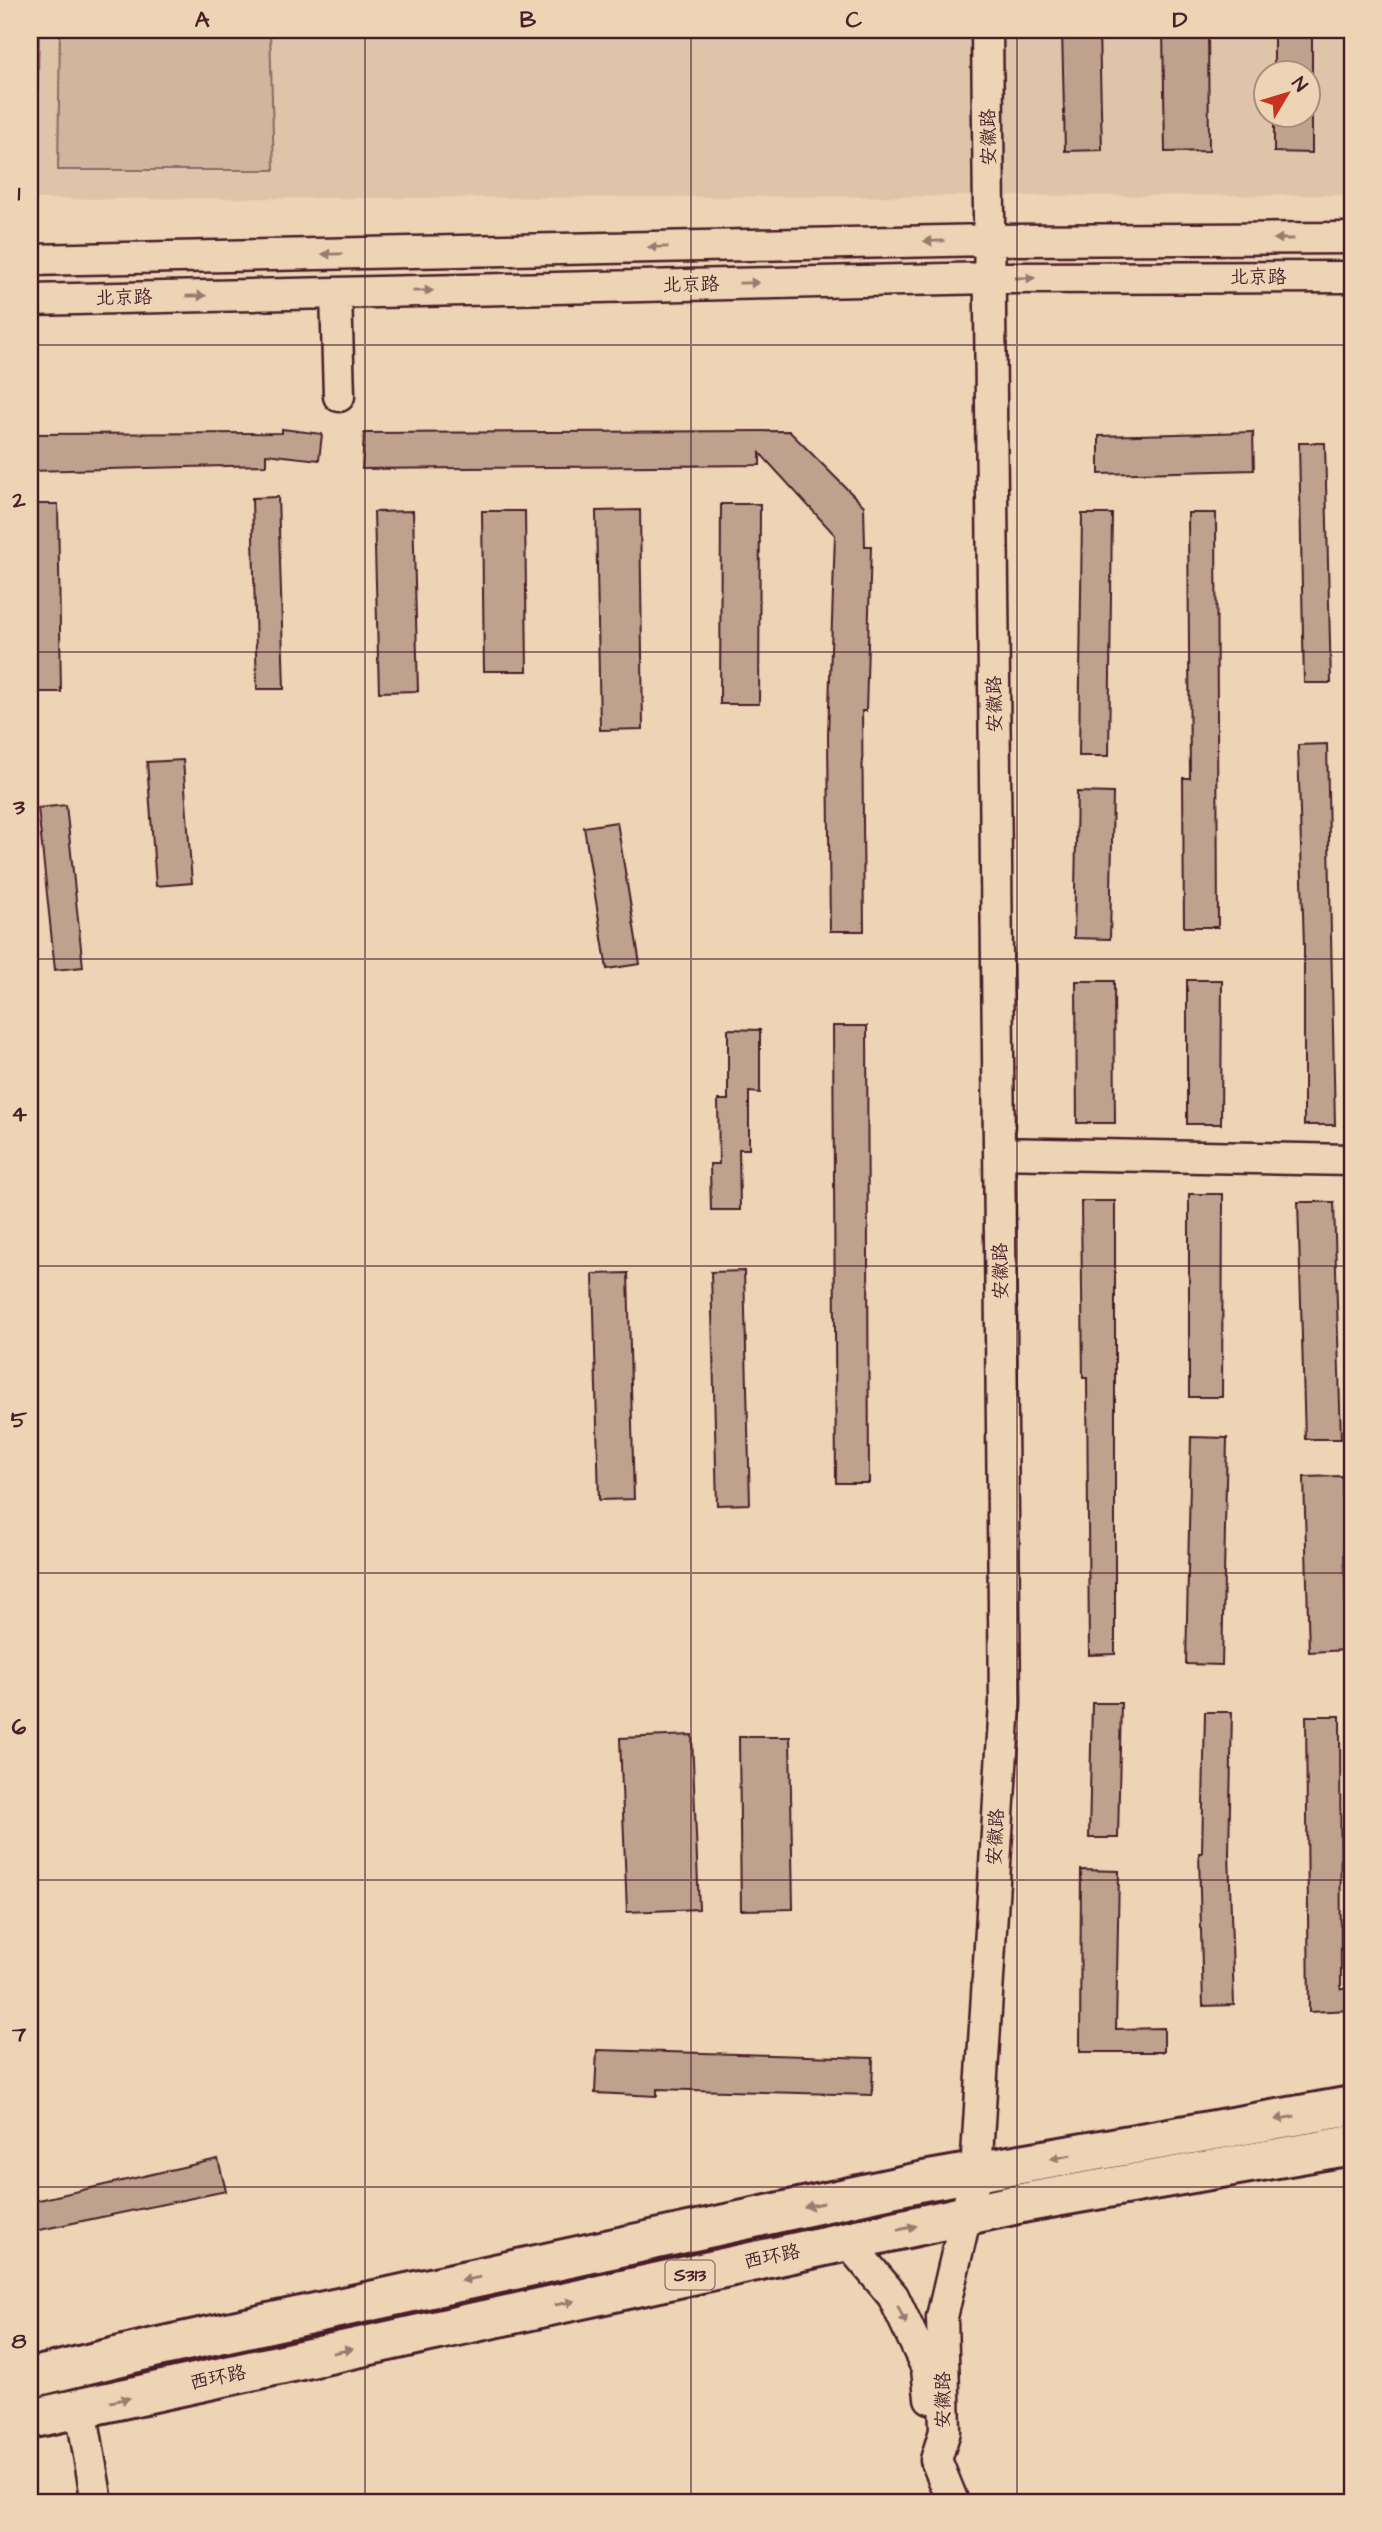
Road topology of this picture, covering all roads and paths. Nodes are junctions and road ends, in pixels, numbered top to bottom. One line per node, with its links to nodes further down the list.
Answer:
1 (987, 30): 3 (street, 安徽路)
2 (1352, 238): 3 (street, 北京路, one-way to 3)
3 (990, 240): 4 (street, 北京路, one-way to 4); 6 (street, 安徽路)
4 (30, 260)
5 (1352, 277): 6 (street, 北京路, one-way to 5)
6 (991, 278): 7 (street, 北京路, one-way to 6); 10 (street, 安徽路)
7 (336, 293): 8 (street, 北京路, one-way to 7); 9 (street)
8 (30, 300)
9 (339, 396)
10 (999, 1153): 11 (street); 14 (street, 安徽路)
11 (1352, 1160)
12 (1352, 2106): 14 (main road, S313, one-way to 14)
13 (1352, 2145): 15 (main road, 西环路 / S313)
14 (976, 2172): 15 (street, 安徽路); 17 (main road, S313, one-way to 17)
15 (964, 2215): 16 (main road, 西环路 / S313, one-way to 15); 20 (street, 安徽路)
16 (848, 2241): 18 (main road, 西环路 / S313, one-way to 16); 20 (street, one-way to 20)
17 (30, 2378)
18 (81, 2408): 19 (main road, 西环路 / S313); 21 (street)
19 (30, 2419)
20 (936, 2460): 22 (street); 23 (street)
21 (97, 2502)
22 (944, 2502)
23 (953, 2502)

